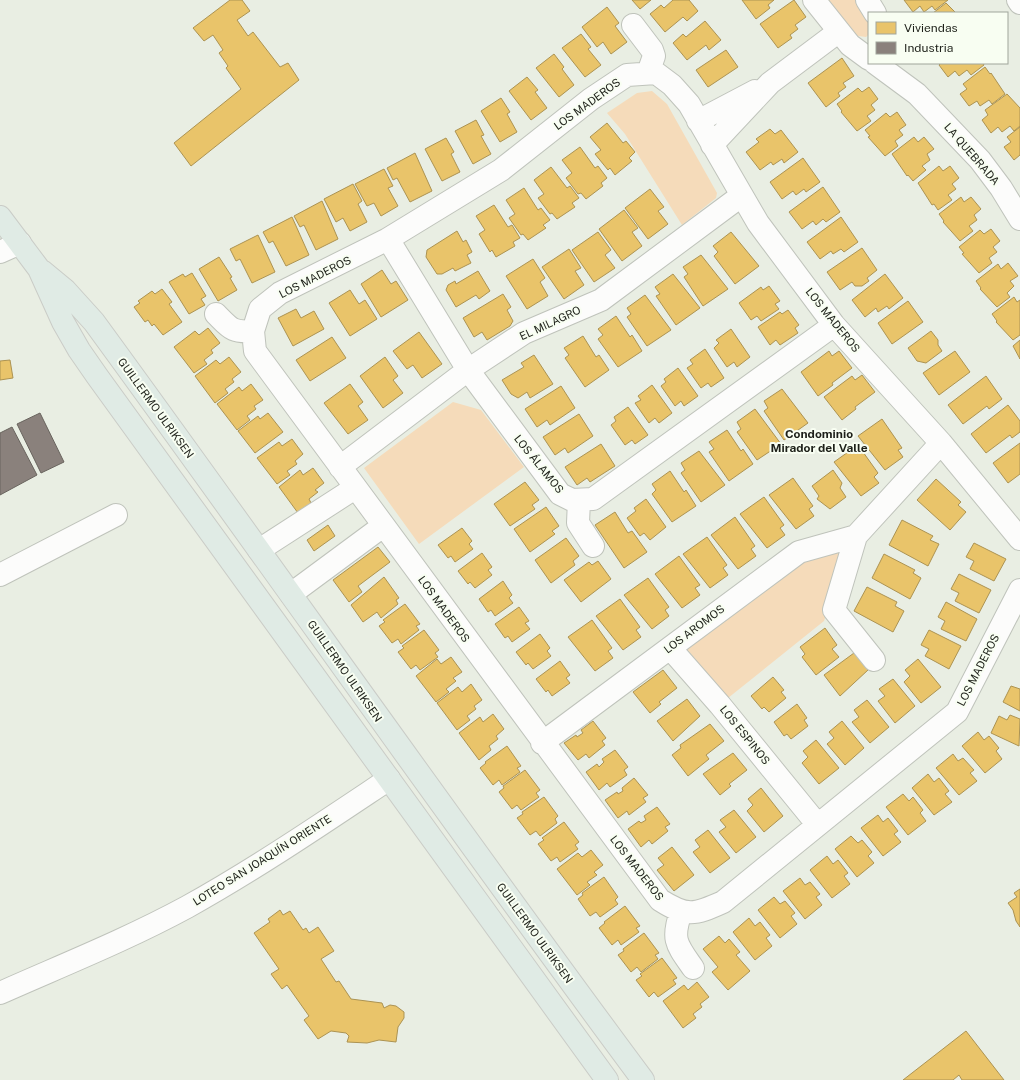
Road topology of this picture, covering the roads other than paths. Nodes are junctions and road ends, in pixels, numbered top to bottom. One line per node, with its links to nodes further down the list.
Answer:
1 (814, 0): 7 (street)
2 (867, 0): 5 (street)
3 (1018, 0): 4 (street)
4 (1020, 3)
5 (874, 12)
6 (633, 25): 11 (street)
7 (852, 39): 8 (street); 12 (street)
8 (868, 58)
9 (876, 64): 13 (street, LA QUEBRADA)
10 (902, 64): 13 (street, LA QUEBRADA)
11 (648, 73): 14 (street, LOS MADEROS); 19 (street, LOS MADEROS)
12 (770, 83): 14 (street); 15 (street)
13 (917, 94): 18 (street, LA QUEBRADA)
14 (698, 121): 15 (street, LOS MADEROS)
15 (712, 145): 16 (street, LOS MADEROS)
16 (741, 196): 24 (street, LOS MADEROS); 26 (street, EL MILAGRO)
17 (0, 217): 20 (main road, GUILLERMO ULRIKSEN)
18 (1020, 219)
19 (388, 239): 25 (street, LOS MADEROS); 26 (street, LOS ÁLAMOS)
20 (20, 243): 21 (street); 22 (main road, GUILLERMO ULRIKSEN)
21 (0, 252)
22 (39, 269): 36 (main road, GUILLERMO ULRIKSEN); 43 (main road, GUILLERMO ULRIKSEN)
23 (216, 314): 25 (street)
24 (834, 325): 27 (street, LOS MADEROS); 30 (street, LOS ÁLAMOS)
25 (253, 331): 28 (street, LOS MADEROS)
26 (468, 370): 28 (street, EL MILAGRO); 30 (street, LOS ÁLAMOS)
27 (941, 443): 33 (street); 34 (street, LOS MADEROS)
28 (340, 467): 29 (street, LOS MADEROS)
29 (355, 488): 32 (street, LOS MADEROS); 36 (street)
30 (579, 500): 35 (street)
31 (116, 515): 37 (street)
32 (383, 526): 39 (street); 42 (street, LOS MADEROS)
33 (856, 536): 40 (street, LOS AROMOS); 41 (street)
34 (1020, 539)
35 (593, 546)
36 (259, 550): 39 (main road, GUILLERMO ULRIKSEN)
37 (0, 575)
38 (1020, 590): 44 (street, LOS MADEROS)
39 (291, 594): 49 (main road, GUILLERMO ULRIKSEN)
40 (670, 648): 42 (street, LOS AROMOS); 44 (street, LOS ESPINOS)
41 (874, 660)
42 (542, 743): 45 (street, LOS MADEROS)
43 (389, 779): 47 (street, LOTEO SAN JOAQUÍN ORIENTE); 48 (main road, GUILLERMO ULRIKSEN)
44 (817, 824): 45 (street, LOS MADEROS)
45 (681, 912): 46 (street)
46 (693, 968)
47 (0, 993)
48 (607, 1080)
49 (643, 1080)

